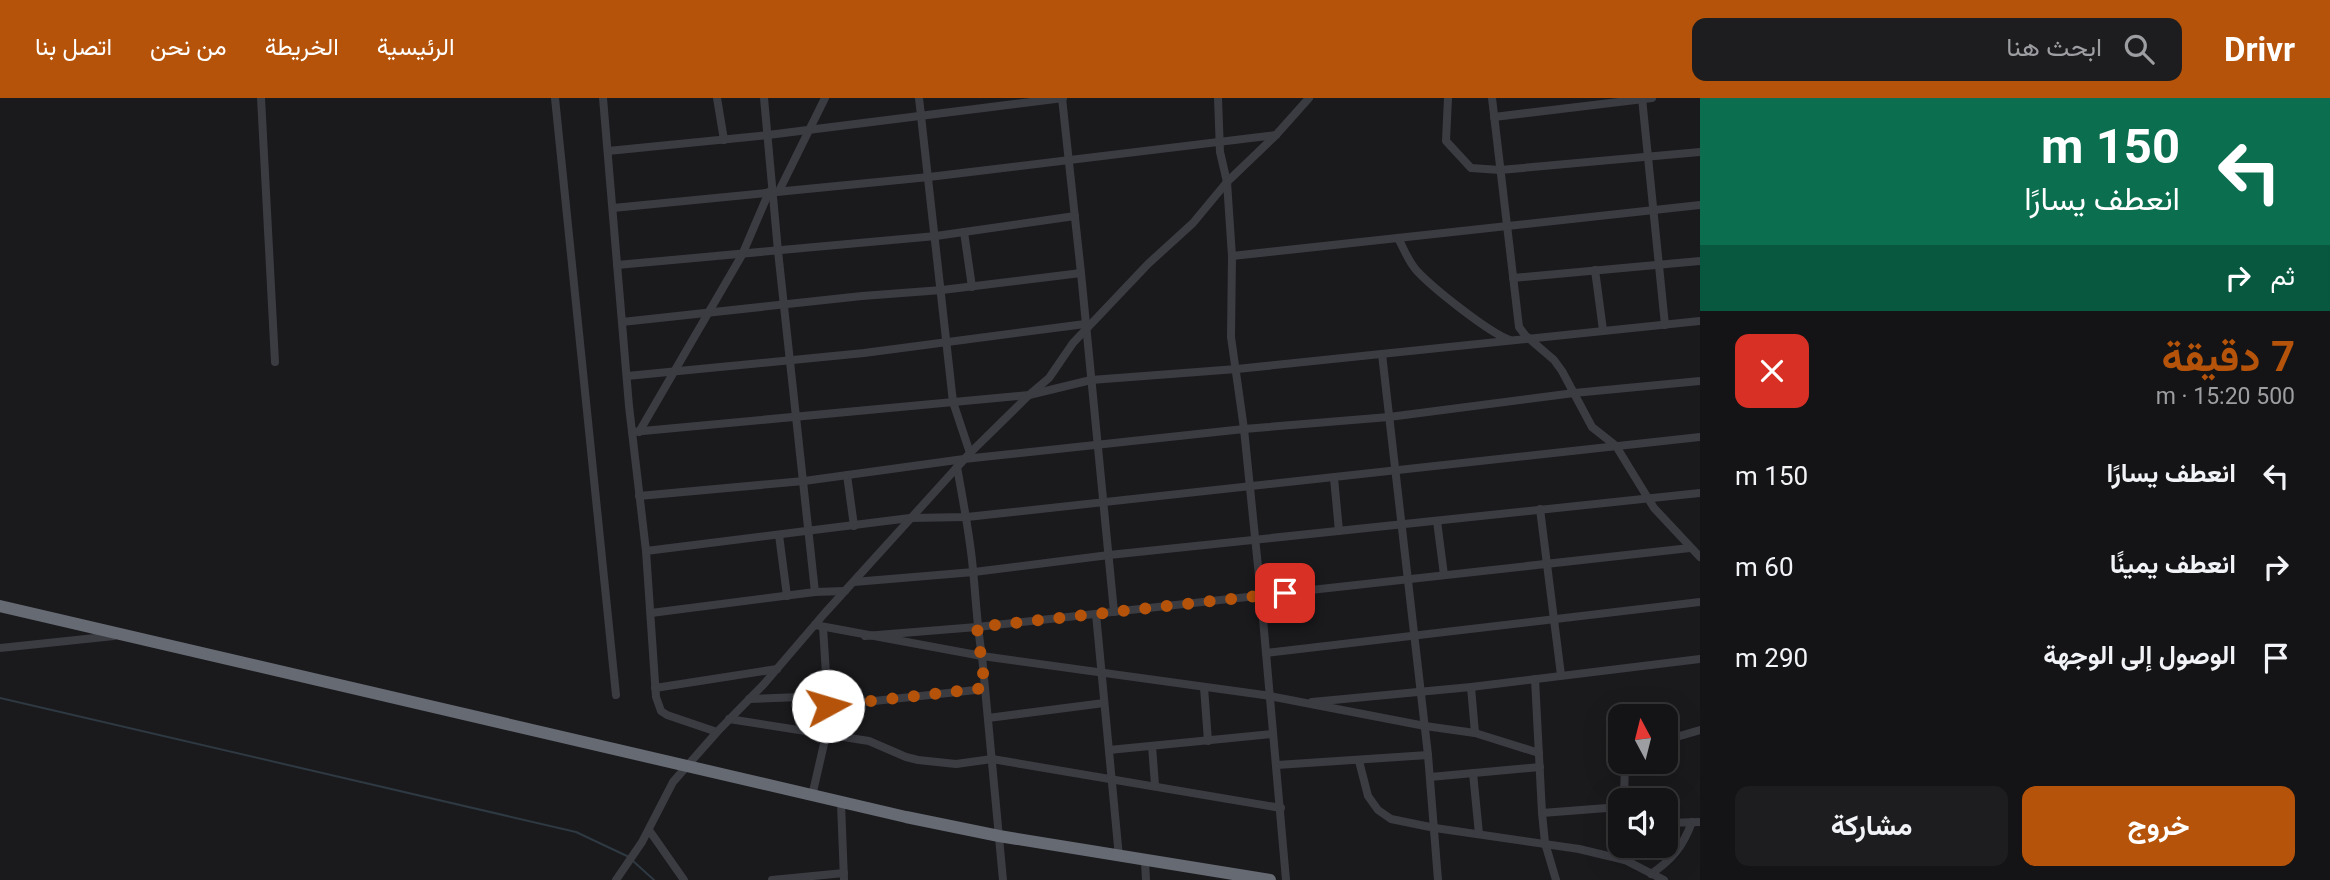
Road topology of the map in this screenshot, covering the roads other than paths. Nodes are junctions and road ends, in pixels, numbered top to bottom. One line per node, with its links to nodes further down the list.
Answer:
1 (261, 98): 63 (street)
2 (555, 98): 137 (street)
3 (603, 98): 24 (street)
4 (717, 98): 22 (street)
5 (764, 98): 20 (street)
6 (825, 98): 19 (street)
7 (919, 98): 17 (street)
8 (1062, 98): 15 (street); 27 (street)
9 (1218, 98): 23 (street)
10 (1309, 98): 21 (street)
11 (1448, 98): 28 (street)
12 (1492, 98): 18 (street)
13 (1561, 98): 16 (street)
14 (1645, 98): 16 (street); 26 (street)
15 (1012, 101): 17 (street)
16 (1563, 108): 18 (street)
17 (922, 116): 19 (street); 29 (street)
18 (1494, 117): 28 (street)
19 (810, 129): 20 (street); 31 (street)
20 (768, 135): 22 (street); 31 (street)
21 (1276, 135): 23 (street); 30 (street)
22 (724, 140): 24 (street)
23 (1220, 142): 27 (street); 30 (street)
24 (608, 151): 33 (street)
25 (1700, 152): 26 (street)
26 (1648, 158): 28 (street); 34 (street)
27 (1067, 159): 29 (street); 35 (street)
28 (1500, 170): 36 (street)
29 (929, 177): 31 (street); 38 (street)
30 (1227, 182): 42 (street); 56 (street)
31 (774, 191): 33 (street); 40 (street); 41 (street)
32 (1700, 205): 34 (street)
33 (613, 208): 45 (street)
34 (1652, 210): 36 (street); 44 (street)
35 (1075, 216): 37 (street); 47 (street)
36 (1506, 227): 39 (street); 48 (street)
37 (964, 232): 38 (street); 49 (street)
38 (936, 236): 40 (street); 50 (street)
39 (1398, 238): 42 (street); 59 (street)
40 (778, 251): 41 (street); 51 (street)
41 (742, 255): 45 (street); 52 (street)
42 (1232, 256): 64 (street)
43 (1700, 261): 44 (street)
44 (1658, 264): 46 (street); 55 (street)
45 (617, 265): 54 (street)
46 (1595, 271): 48 (street); 57 (street)
47 (1081, 273): 49 (street); 56 (street)
48 (1513, 278): 58 (street)
49 (971, 287): 50 (street)
50 (942, 290): 51 (street); 60 (street)
51 (785, 304): 52 (street); 62 (street)
52 (706, 314): 54 (street); 65 (street)
53 (1700, 321): 55 (street)
54 (622, 322): 66 (street)
55 (1665, 324): 57 (street)
56 (1086, 327): 60 (street); 67 (street); 70 (street)
57 (1603, 330): 58 (street)
58 (1530, 338): 59 (street); 69 (street)
59 (1512, 340): 61 (street)
60 (946, 344): 62 (street); 71 (street)
61 (1382, 354): 64 (street); 73 (street)
62 (791, 361): 65 (street); 72 (street)
63 (275, 362)
64 (1237, 369): 67 (street); 74 (street)
65 (674, 372): 66 (street); 75 (street)
66 (627, 376): 75 (street)
67 (1091, 380): 70 (street); 77 (street)
68 (1700, 381): 69 (street)
69 (1574, 393): 73 (street); 78 (street)
70 (1029, 395): 71 (street); 79 (street)
71 (953, 402): 72 (street); 79 (street)
72 (797, 416): 75 (street); 84 (street)
73 (1389, 417): 74 (street); 81 (street)
74 (1244, 429): 77 (street); 85 (street)
75 (635, 432): 87 (street)
76 (1700, 437): 78 (street)
77 (1098, 446): 79 (street); 89 (street)
78 (1616, 446): 81 (street); 88 (street)
79 (967, 456): 80 (street); 82 (street)
80 (957, 467): 91 (street); 92 (street)
81 (1395, 471): 83 (street); 94 (street)
82 (847, 475): 84 (street); 95 (street)
83 (1334, 478): 85 (street); 96 (street)
84 (804, 481): 87 (street); 97 (street)
85 (1250, 486): 89 (street); 99 (street)
86 (1700, 493): 88 (street)
87 (639, 496): 101 (street)
88 (1647, 499): 90 (street); 100 (street)
89 (1103, 502): 91 (street); 102 (street)
90 (1540, 509): 93 (street); 104 (street)
91 (967, 517): 92 (street); 105 (street)
92 (910, 518): 95 (street); 108 (street)
93 (1437, 521): 94 (street); 106 (street)
94 (1402, 525): 96 (street); 107 (street)
95 (854, 526): 97 (street)
96 (1339, 531): 99 (street)
97 (807, 532): 98 (street); 110 (street)
98 (779, 535): 101 (street); 111 (street)
99 (1254, 540): 102 (street); 112 (street)
100 (1690, 548): 103 (street); 104 (street)
101 (646, 551): 116 (street)
102 (1109, 555): 105 (street); 115 (street)
103 (1700, 557)
104 (1546, 563): 106 (street); 118 (street)
105 (974, 572): 108 (street); 120 (street)
106 (1444, 575): 107 (street)
107 (1406, 579): 112 (street); 123 (street)
108 (854, 582): 109 (street)
109 (845, 591): 110 (street); 119 (street)
110 (815, 593): 111 (street)
111 (787, 596): 116 (street)
112 (1261, 596): 115 (street); 125 (street)
113 (1700, 601): 118 (street)
114 (0, 606): 121 (highway)
115 (1114, 612): 117 (street)
116 (651, 613): 134 (street)
117 (1096, 614): 120 (street); 129 (street)
118 (1553, 620): 123 (street); 130 (street)
119 (819, 626): 122 (street); 128 (street); 138 (street)
120 (977, 627): 122 (street); 126 (street)
121 (124, 635): 124 (street); 161 (highway)
122 (865, 636): 126 (street)
123 (1413, 636): 125 (street); 136 (street)
124 (0, 648)
125 (1266, 653): 139 (street)
126 (982, 656): 129 (street); 135 (street)
127 (1700, 659): 130 (street)
128 (777, 669): 134 (street); 140 (street)
129 (1102, 672): 132 (street); 142 (street)
130 (1561, 676): 131 (street)
131 (1535, 679): 133 (street); 156 (street)
132 (1204, 687): 139 (street); 153 (street)
133 (1471, 687): 136 (street); 149 (street)
134 (655, 688): 148 (street)
135 (985, 688): 143 (street); 144 (street)
136 (1421, 691): 141 (street); 146 (street)
137 (617, 695)
138 (827, 696): 140 (street); 143 (street)
139 (1270, 696): 141 (street); 150 (street)
140 (749, 699): 145 (street)
141 (1303, 702): 146 (street)
142 (1104, 703): 144 (street); 155 (street)
143 (828, 706): 151 (street)
144 (988, 718): 158 (street)
145 (729, 719): 148 (street); 151 (street)
146 (1425, 726): 149 (street); 157 (street)
147 (1700, 730): 152 (street)
148 (717, 732): 161 (street)
149 (1475, 733): 156 (street)
150 (1273, 734): 153 (street); 160 (street)
151 (826, 735): 158 (street); 167 (street)
152 (1678, 736)
153 (1208, 741): 154 (street)
154 (1152, 746): 155 (street); 166 (street)
155 (1109, 750): 164 (street)
156 (1539, 753): 162 (street)
157 (1428, 755): 159 (street); 165 (street)
158 (992, 758): 164 (street); 177 (street)
159 (1359, 761): 160 (street); 174 (street)
160 (1277, 765): 169 (street)
161 (688, 767): 167 (highway); 175 (street)
162 (1539, 767): 163 (street); 171 (street)
163 (1473, 773): 165 (street); 176 (street)
164 (1111, 777): 166 (street); 179 (street)
165 (1430, 777): 174 (street)
166 (1155, 785): 169 (street)
167 (812, 796): 168 (highway)
168 (841, 803): 177 (highway); 183 (street)
169 (1281, 808): 190 (street)
170 (1608, 808): 171 (street)
171 (1542, 813): 178 (street)
172 (1696, 822): 173 (street); 182 (street)
173 (1678, 823)
174 (1435, 828): 176 (street); 191 (street)
175 (649, 830): 184 (street); 185 (street)
176 (1479, 834): 178 (street)
177 (999, 836): 179 (highway); 187 (street)
178 (1545, 843): 180 (street); 192 (street)
179 (1119, 857): 181 (highway)
180 (1625, 860): 182 (street)
181 (1146, 861): 188 (street); 189 (highway)
182 (1651, 874): 193 (street)
183 (844, 877): 186 (street)
184 (617, 880)
185 (684, 880)
186 (772, 880)
187 (1003, 880)
188 (1146, 880)
189 (1269, 880)
190 (1286, 880)
191 (1438, 880)
192 (1556, 880)
193 (1664, 880)

